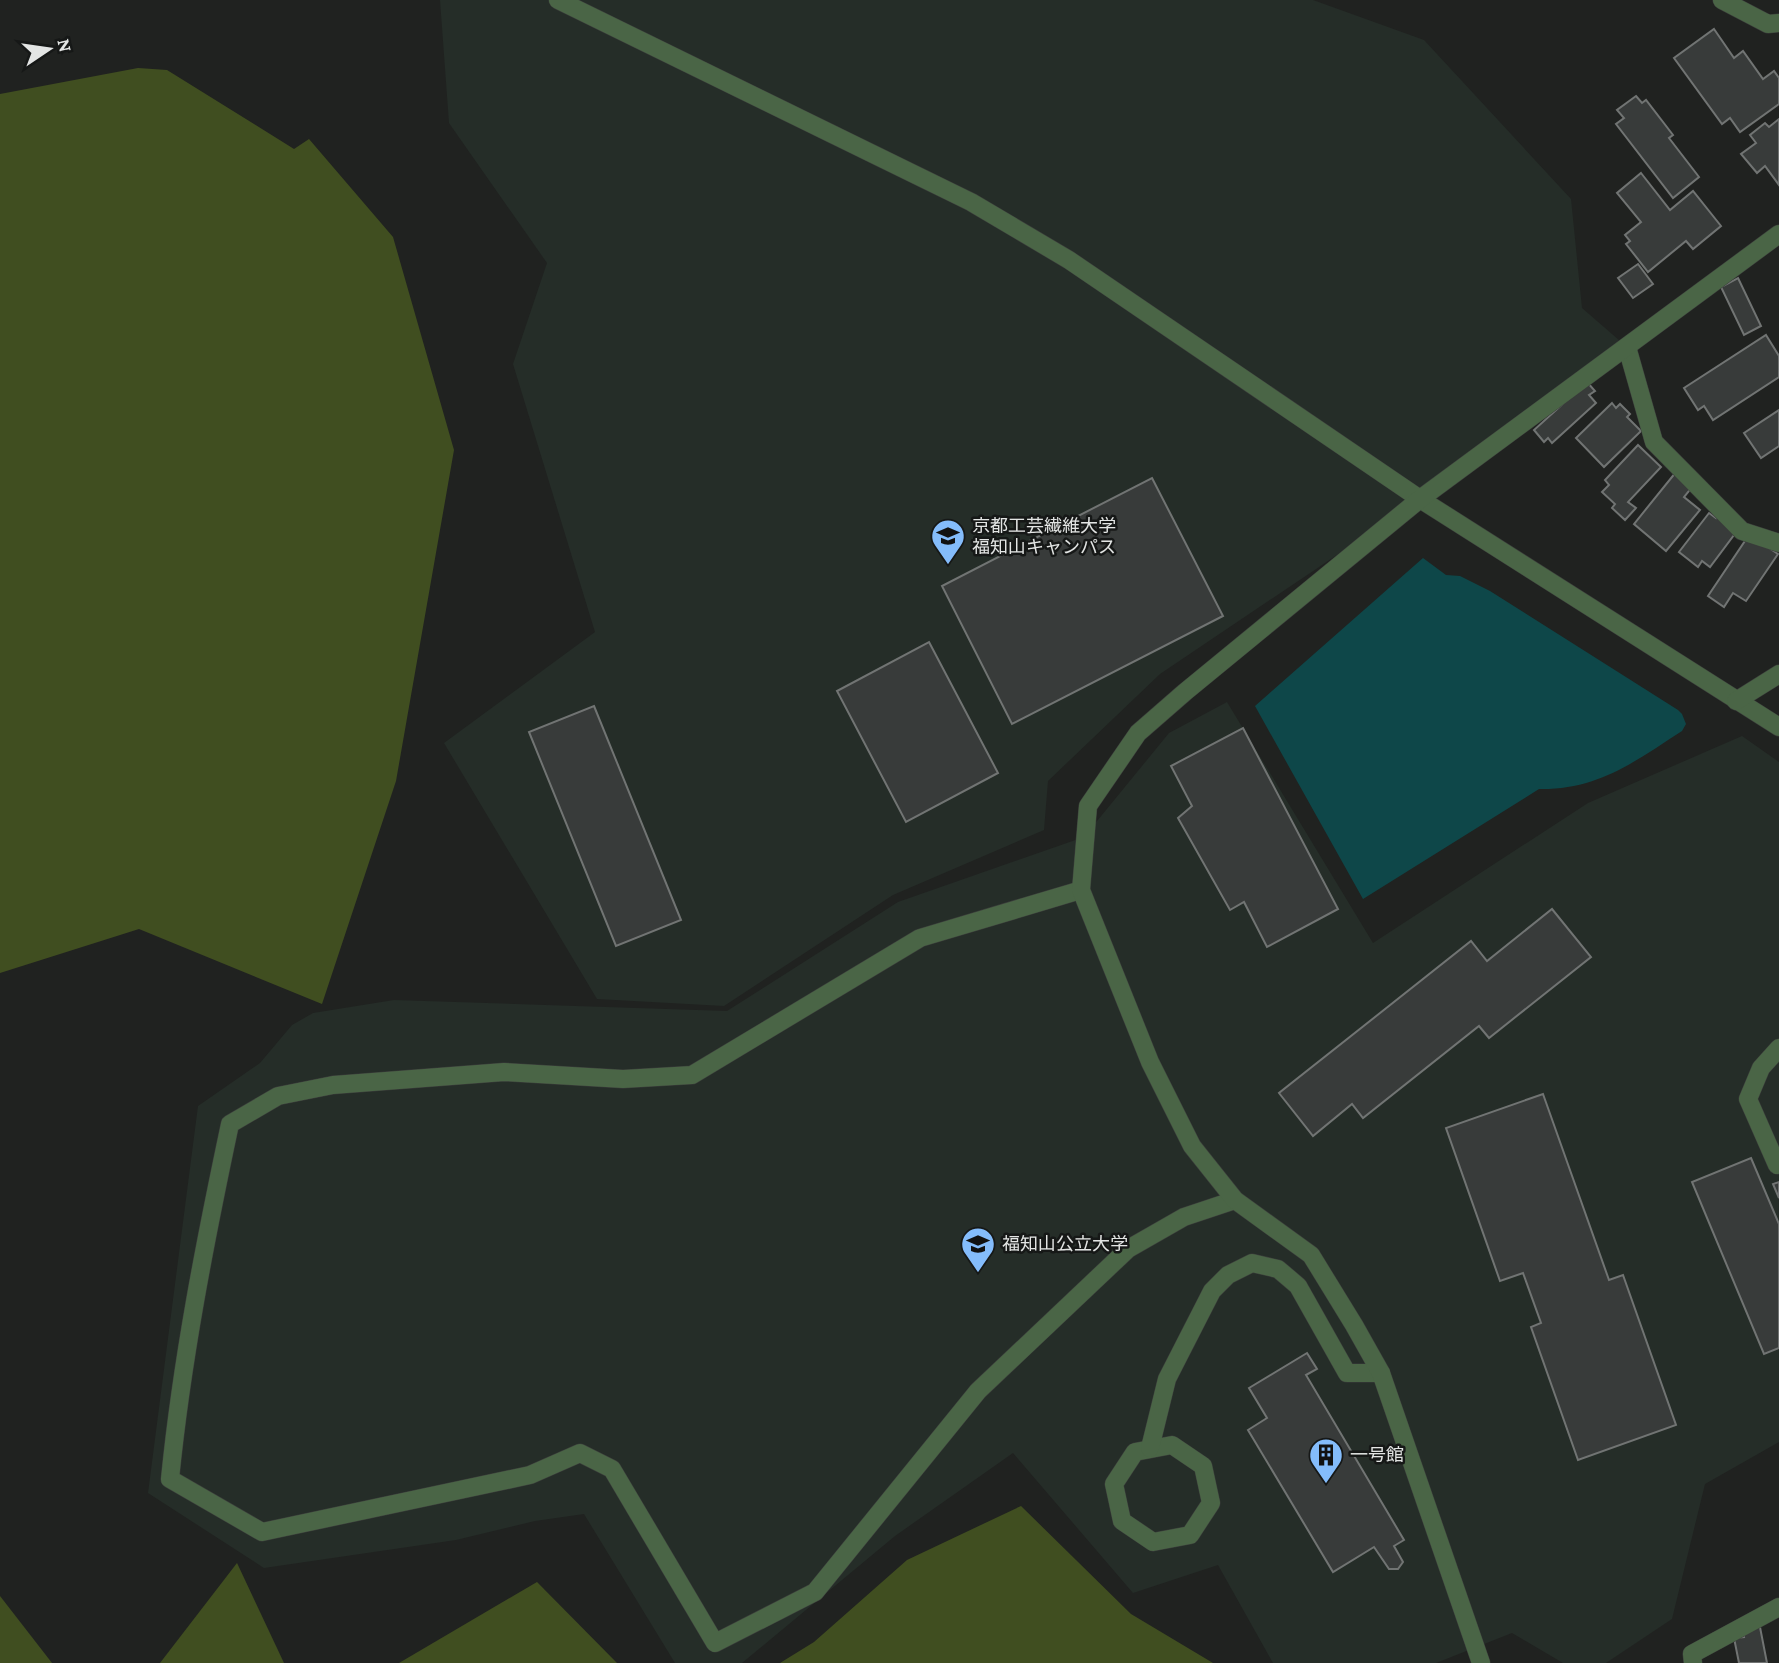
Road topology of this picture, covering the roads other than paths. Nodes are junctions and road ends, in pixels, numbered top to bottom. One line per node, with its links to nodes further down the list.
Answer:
1 (558, 0): 6 (street)
2 (1722, 0): 3 (street)
3 (1779, 23)
4 (1779, 234): 5 (street)
5 (1627, 347): 6 (street); 7 (street)
6 (1420, 499): 9 (street); 11 (street)
7 (1779, 543)
8 (1779, 674): 9 (street)
9 (1736, 701): 10 (street)
10 (1779, 727)
11 (1081, 890): 14 (street); 14 (street)
12 (1779, 1048): 13 (street)
13 (1777, 1165)
14 (1235, 1200): 15 (street)
15 (1381, 1373): 16 (street); 18 (street)
16 (1150, 1448): 16 (street)
17 (1779, 1606): 19 (street)
18 (1481, 1663)
19 (1693, 1663)

